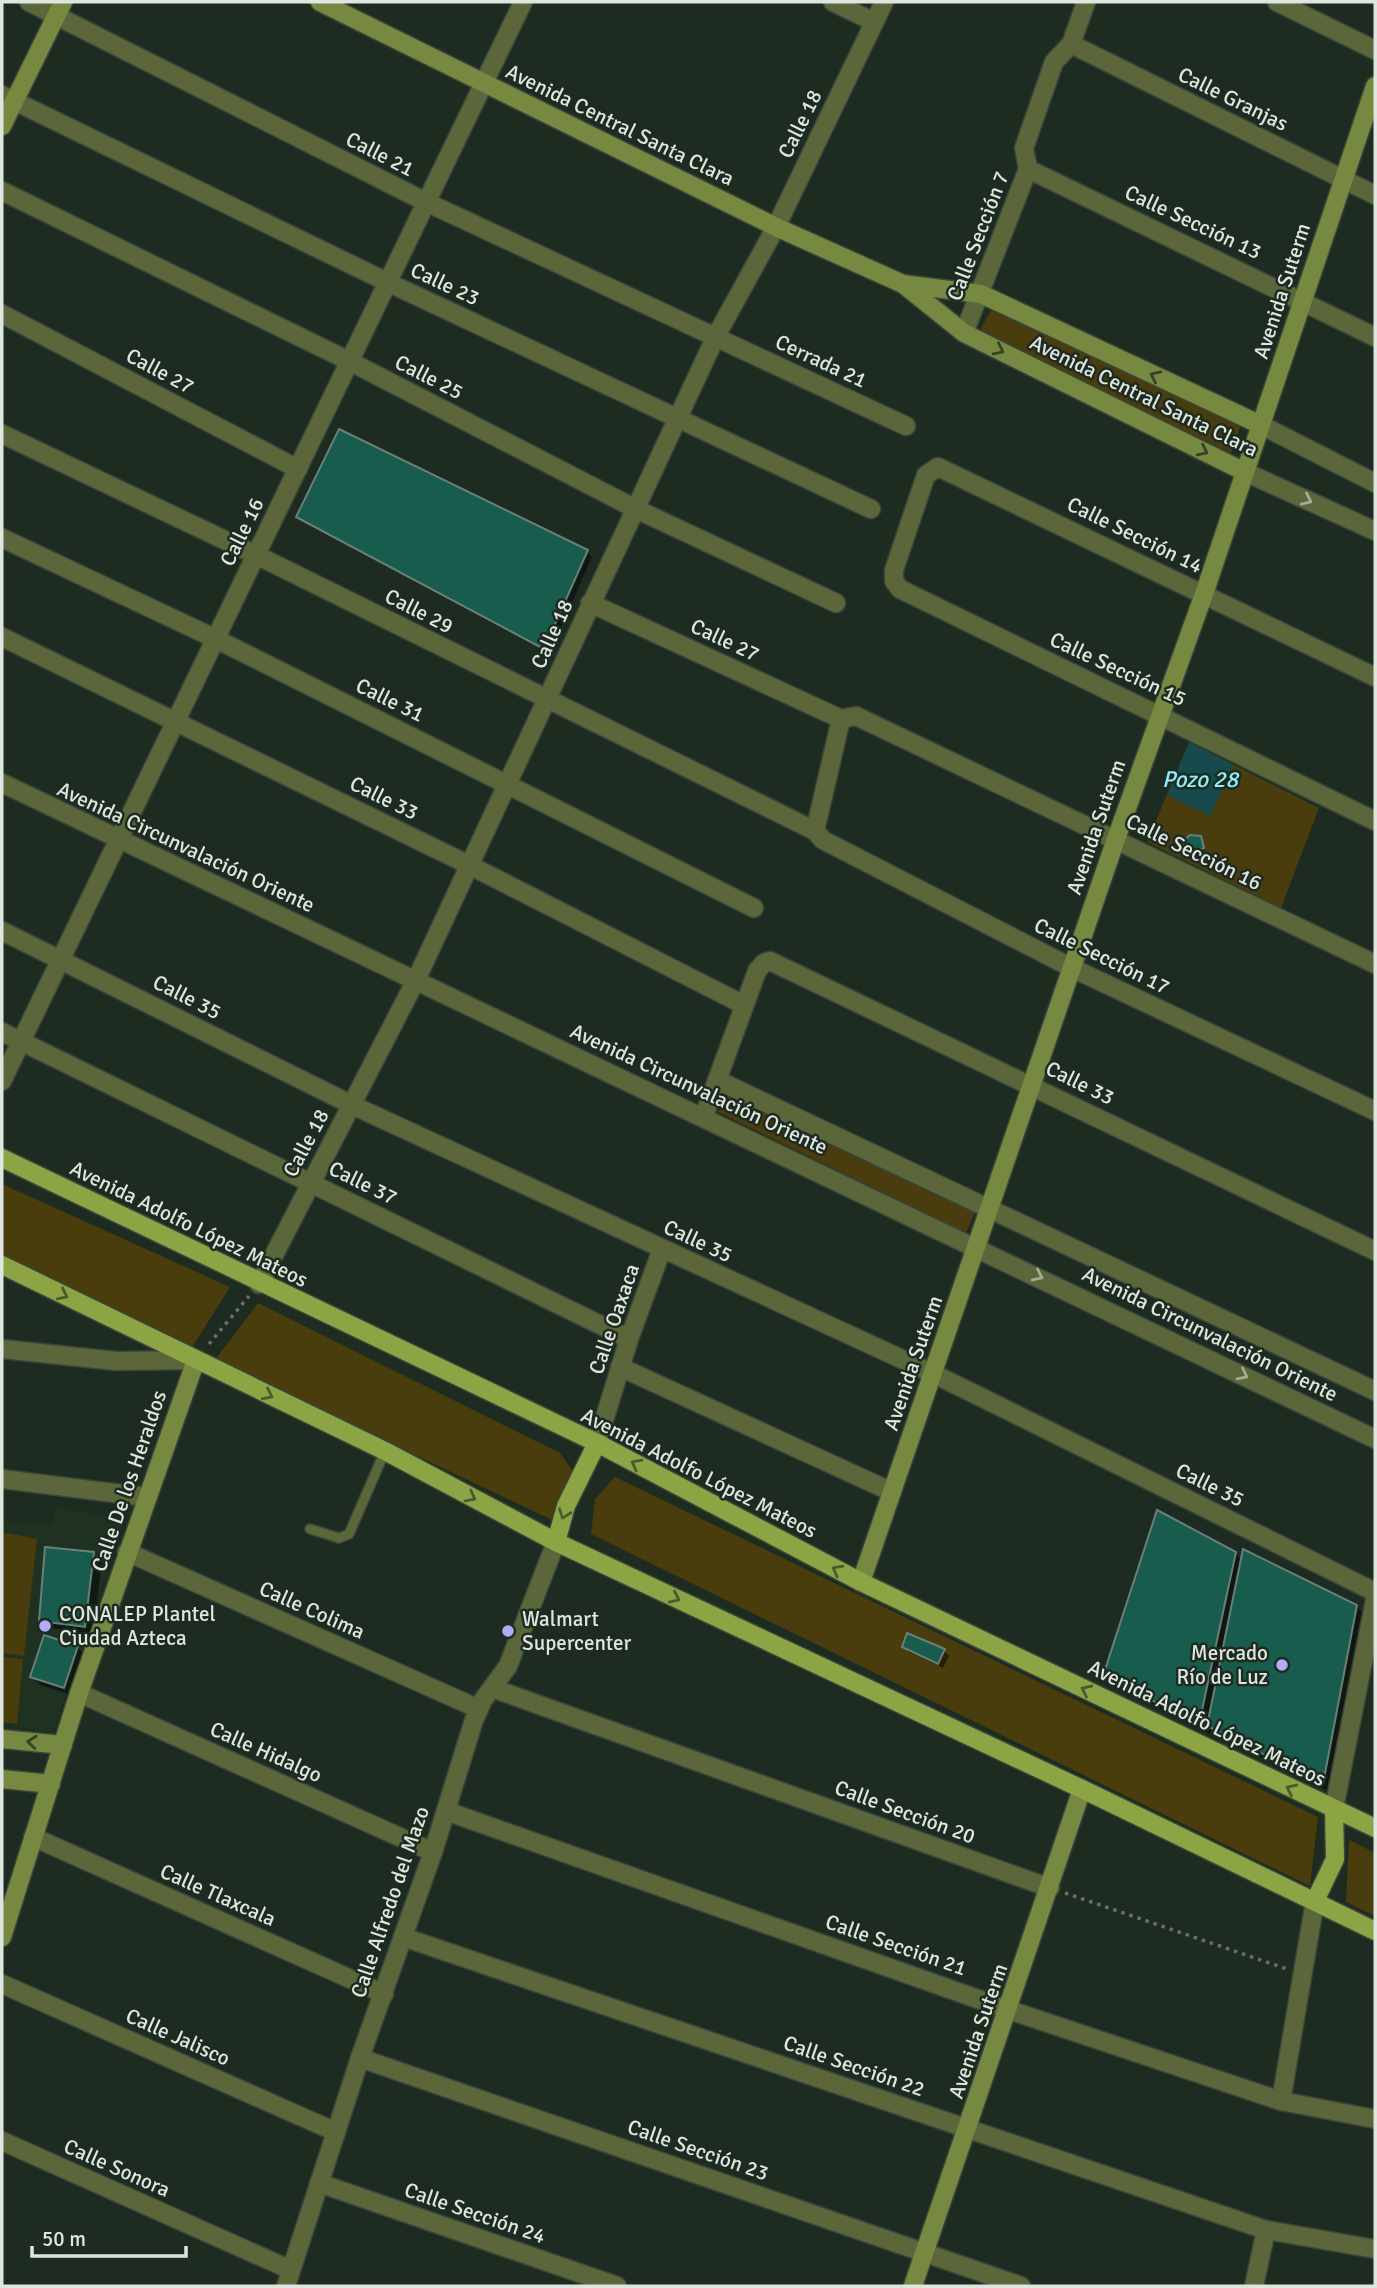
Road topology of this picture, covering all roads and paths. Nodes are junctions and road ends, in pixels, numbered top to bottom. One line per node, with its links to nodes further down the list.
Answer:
1 (29, 2): 8 (street, Calle 21)
2 (320, 2): 12 (street, Avenida Central Santa Clara)
3 (523, 2): 12 (street, Calle 16)
4 (834, 2): 9 (street)
5 (884, 2): 9 (street, Calle 18)
6 (1086, 2): 10 (street, Calle Sección 7)
7 (1277, 2): 11 (street)
8 (59, 9): 14 (street); 20 (street, Calle 21)
9 (874, 22): 21 (street, Calle 18)
10 (1071, 44): 16 (street, Calle Sección 7); 17 (street, Calle Granjas)
11 (1375, 50)
12 (483, 83): 20 (street, Calle 16); 21 (street, Avenida Central Santa Clara)
13 (1375, 86): 17 (street, Avenida Suterm)
14 (8, 98): 15 (street); 22 (street, Calle 23)
15 (2, 126)
16 (1028, 169): 24 (street, Calle Sección 7); 25 (street, Calle Sección 13)
17 (1343, 180): 19 (street, Calle Granjas); 25 (street, Avenida Suterm)
18 (2, 191): 30 (street, Calle 25)
19 (1375, 195)
20 (425, 202): 22 (street, Calle 16); 28 (street, Calle 21)
21 (776, 227): 23 (street, Avenida Central Santa Clara); 28 (street, Calle 18)
22 (387, 282): 30 (street, Calle 16); 31 (street, Calle 23)
23 (903, 284): 24 (street, Avenida Central Santa Clara); 27 (street, Avenida Central Santa Clara)
24 (981, 294): 27 (street, Calle Sección 7); 32 (street, Avenida Central Santa Clara, one-way to 24)
25 (1303, 300): 29 (street, Calle Sección 13); 32 (street, Avenida Suterm)
26 (2, 314): 35 (street, Calle 27)
27 (964, 333): 36 (street, Avenida Central Santa Clara, one-way to 36)
28 (716, 336): 31 (street, Calle 18); 33 (street, Cerrada 21)
29 (1375, 337)
30 (349, 361): 35 (street, Calle 16); 38 (street, Calle 25)
31 (677, 419): 38 (street, Calle 18); 39 (street, Calle 23)
32 (1261, 425): 36 (street, Avenida Suterm); 37 (street, Avenida Central Santa Clara)
33 (906, 426)
34 (2, 434): 43 (street, Calle 29)
35 (298, 469): 43 (street, Calle 16)
36 (1245, 472): 41 (street, Avenida Central Santa Clara, one-way to 41); 44 (street, Avenida Suterm)
37 (1375, 482)
38 (636, 509): 45 (street, Calle 18); 46 (street, Calle 25)
39 (871, 509)
40 (909, 528): 44 (street, Calle Sección 14); 51 (street, Calle Sección 15)
41 (1375, 531)
42 (2, 538): 48 (street, Calle 31)
43 (256, 555): 48 (street, Calle 16); 50 (street, Calle 29)
44 (1203, 594): 49 (street, Calle Sección 14); 51 (street, Avenida Suterm)
45 (590, 603): 50 (street, Calle 18); 52 (street, Calle 27)
46 (836, 603)
47 (2, 637): 53 (street, Calle 33)
48 (216, 639): 53 (street, Calle 16); 55 (street, Calle 31)
49 (1375, 677)
50 (547, 701): 55 (street, Calle 18); 57 (street, Calle 29)
51 (1160, 714): 56 (street, Calle Sección 15); 58 (street, Avenida Suterm)
52 (841, 719): 57 (street); 58 (street, Calle Sección 16)
53 (177, 721): 59 (street, Calle 16); 60 (street, Calle 33)
54 (2, 783): 59 (street, Avenida Circunvalación Oriente)
55 (508, 783): 60 (street, Calle 18); 61 (street, Calle 31)
56 (1375, 821)
57 (816, 831): 65 (street, Calle Sección 17)
58 (1116, 839): 64 (street, Calle Sección 16); 65 (street, Avenida Suterm)
59 (119, 841): 63 (street, Calle 16); 66 (street, Avenida Circunvalación Oriente)
60 (471, 866): 66 (street, Calle 18); 67 (street, Calle 33)
61 (754, 908)
62 (2, 931): 63 (street, Calle 35)
63 (59, 958): 69 (street, Calle 16); 73 (street, Calle 35)
64 (1375, 964)
65 (1072, 968): 72 (street, Avenida Suterm); 74 (street, Calle Sección 17)
66 (416, 979): 73 (street, Calle 18); 75 (street, Avenida Circunvalación Oriente)
67 (744, 1005): 70 (street); 72 (street, Calle 33)
68 (2, 1032): 69 (street, Calle 37)
69 (20, 1041): 71 (street, Calle 16); 77 (street, Calle 37)
70 (717, 1080): 75 (street); 78 (street, Avenida Circunvalación Oriente)
71 (2, 1081)
72 (1032, 1085): 78 (street, Avenida Suterm); 81 (street, Calle 33)
73 (352, 1105): 77 (street, Calle 18); 80 (street, Calle 35)
74 (1375, 1111)
75 (704, 1116): 79 (street, Avenida Circunvalación Oriente)
76 (2, 1158): 83 (main road, Avenida Adolfo López Mateos)
77 (311, 1182): 83 (street, Calle 18); 84 (street, Calle 37)
78 (989, 1211): 79 (street, Avenida Suterm); 89 (street, Avenida Circunvalación Oriente)
79 (976, 1247): 88 (street, Avenida Suterm); 90 (street, Avenida Circunvalación Oriente, one-way to 90)
80 (662, 1249): 84 (street, Calle Oaxaca); 88 (street, Calle 35)
81 (1375, 1251)
82 (2, 1265): 86 (main road, one-way to 86)
83 (259, 1284): 86 (path); 91 (main road, Avenida Adolfo López Mateos)
84 (629, 1339): 87 (street, Calle Oaxaca)
85 (2, 1349): 86 (street)
86 (196, 1360): 92 (main road, one-way to 92); 95 (street, Calle De los Heraldos)
87 (621, 1367): 91 (street, Calle Oaxaca); 94 (street)
88 (934, 1374): 94 (street, Avenida Suterm); 100 (street, Calle 35)
89 (1375, 1391)
90 (1375, 1439)
91 (597, 1443): 97 (main road, one-way to 97); 99 (main road, Avenida Adolfo López Mateos, one-way to 91)
92 (386, 1451): 96 (lane); 97 (main road, one-way to 97)
93 (2, 1479): 95 (street)
94 (892, 1492): 99 (street, Avenida Suterm)
95 (146, 1496): 98 (street, Calle De los Heraldos)
96 (310, 1529)
97 (556, 1542): 102 (street, Calle Alfredo del Mazo); 109 (main road, one-way to 109)
98 (127, 1552): 103 (street, Calle De los Heraldos); 104 (street, Calle Colima)
99 (861, 1582): 110 (main road, Avenida Adolfo López Mateos, one-way to 99)
100 (1375, 1592)
101 (1375, 1600): 110 (street)
102 (492, 1688): 104 (street, Calle Alfredo del Mazo); 115 (street, Calle Sección 20)
103 (79, 1693): 106 (street, Calle De los Heraldos); 114 (street, Calle Hidalgo)
104 (479, 1709): 111 (street, Calle Alfredo del Mazo)
105 (2, 1739): 106 (street, one-way to 105)
106 (63, 1745): 108 (street, Calle De los Heraldos)
107 (2, 1779): 108 (street)
108 (51, 1784): 113 (street, Calle De los Heraldos)
109 (1082, 1789): 115 (street, Avenida Suterm); 116 (main road)
110 (1334, 1809): 112 (main road, Avenida Adolfo López Mateos); 116 (main road)
111 (446, 1811): 114 (street, Calle Alfredo del Mazo); 124 (street, Calle Sección 21)
112 (1375, 1828)
113 (33, 1837): 117 (street, Calle De los Heraldos); 123 (street, Calle Tlaxcala)
114 (433, 1852): 120 (street, Calle Alfredo del Mazo)
115 (1050, 1888): 121 (path); 124 (street, Avenida Suterm)
116 (1315, 1901): 118 (main road); 121 (street)
117 (5, 1917): 119 (street, Calle De los Heraldos)
118 (1375, 1931)
119 (2, 1937)
120 (403, 1937): 123 (street, Calle Alfredo del Mazo); 128 (street, Calle Sección 22)
121 (1303, 1974): 126 (street)
122 (2, 1984): 129 (street, Calle Jalisco)
123 (384, 1994): 125 (street, Calle Alfredo del Mazo)
124 (1009, 2010): 126 (street, Calle Sección 21); 128 (street, Avenida Suterm)
125 (360, 2058): 129 (street, Calle Alfredo del Mazo); 134 (street, Calle Sección 23)
126 (1282, 2101): 127 (street, Calle Sección 21)
127 (1375, 2119)
128 (968, 2129): 132 (street, Calle Sección 22); 134 (street, Avenida Suterm)
129 (336, 2132): 131 (street, Calle Alfredo del Mazo)
130 (2, 2141): 135 (street, Calle Sonora)
131 (319, 2182): 135 (street, Calle Alfredo del Mazo); 136 (street, Calle Sección 24)
132 (1266, 2230): 133 (street, Calle Sección 22); 139 (street)
133 (1375, 2249)
134 (925, 2253): 137 (street, Avenida Suterm); 138 (street, Calle Sección 23)
135 (289, 2278)
136 (617, 2286)
137 (913, 2286)
138 (1021, 2286)
139 (1254, 2286)

